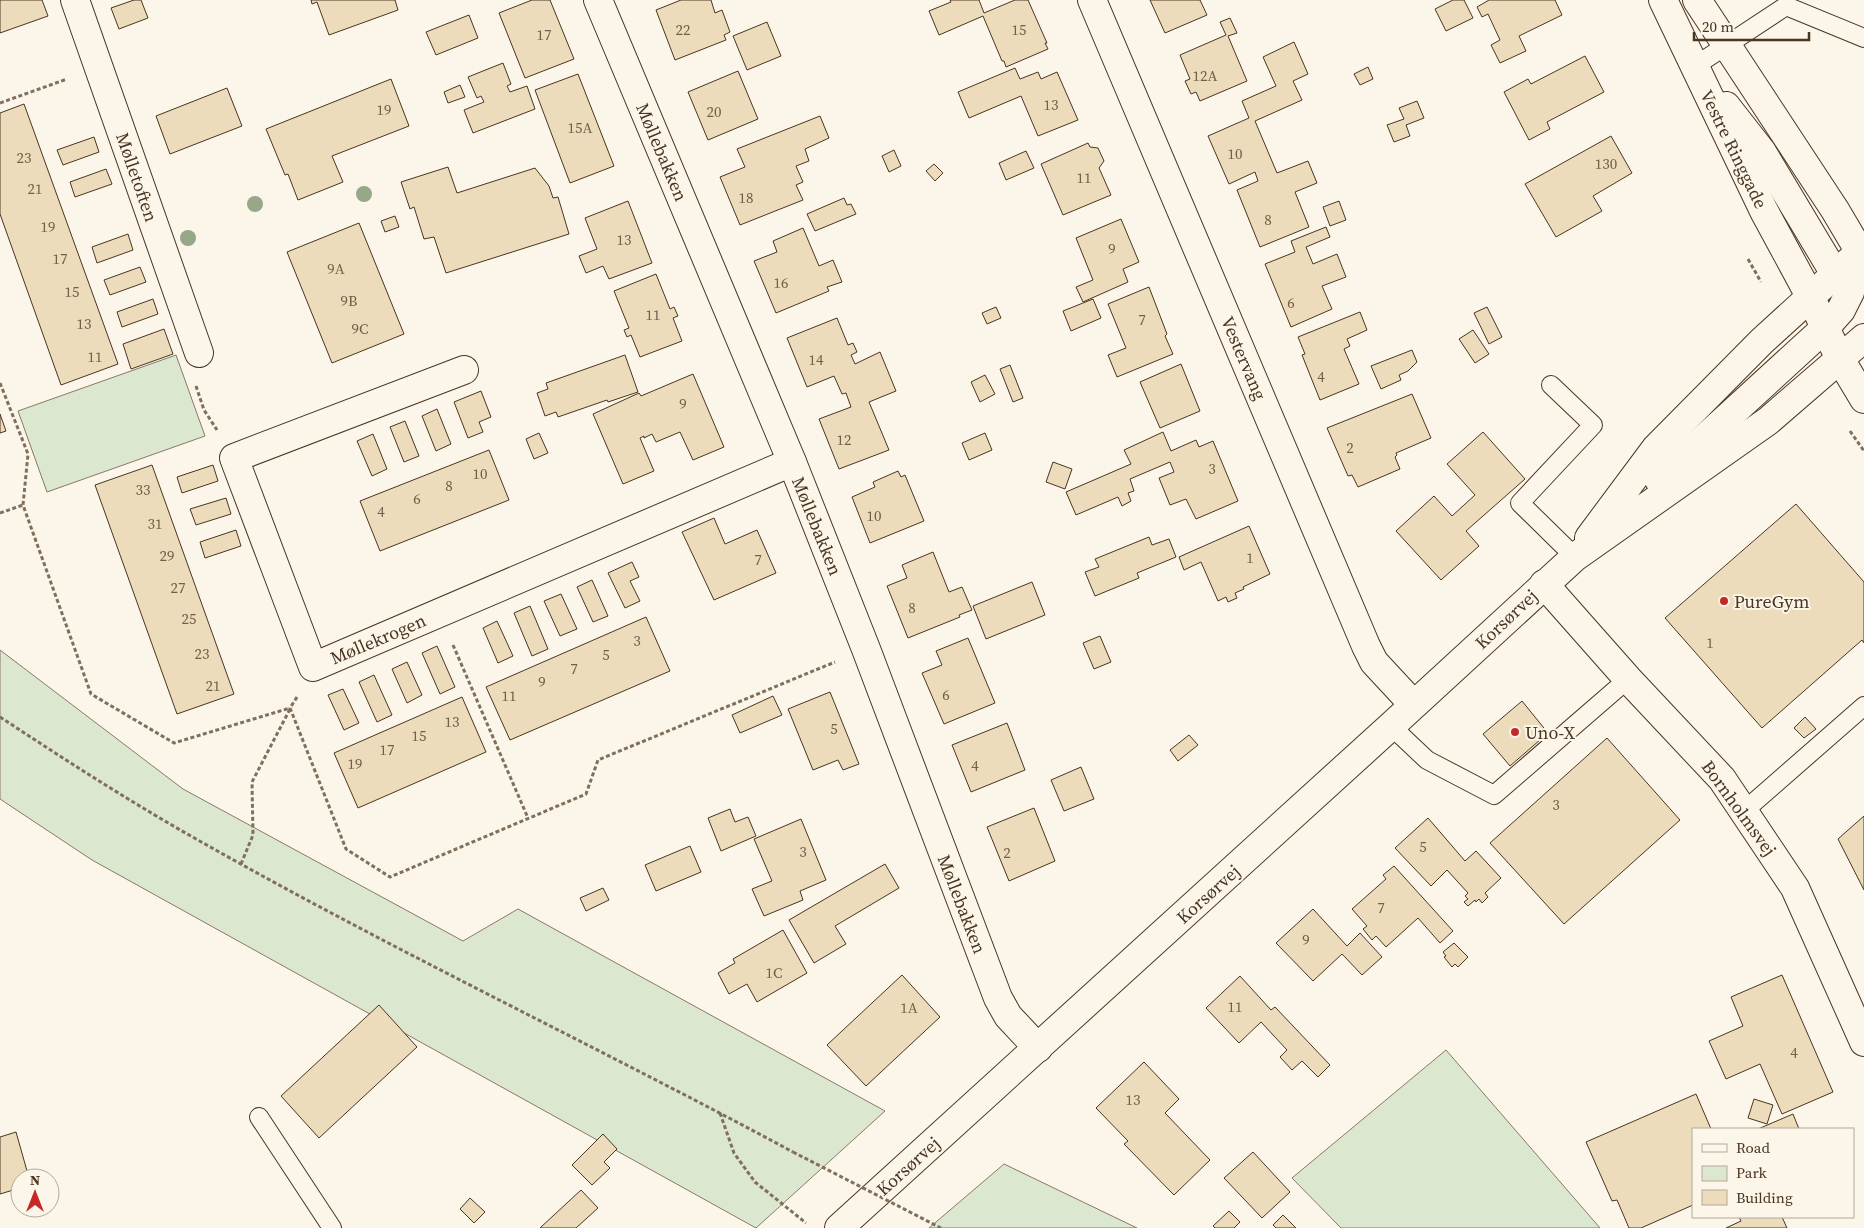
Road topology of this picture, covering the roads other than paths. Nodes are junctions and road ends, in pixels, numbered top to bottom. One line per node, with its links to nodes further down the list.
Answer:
1 (74, 0): 13 (street, Mølletoften)
2 (598, 0): 18 (street, Møllebakken)
3 (1092, 0): 22 (street, Vestervang)
4 (1663, 0): 9 (street, Vestre Ringgade)
5 (1697, 0): 8 (street)
6 (1789, 3): 7 (lane); 8 (lane)
7 (1864, 38)
8 (1726, 45): 9 (lane); 10 (street)
9 (1694, 66): 11 (street, Vestre Ringgade); 12 (street)
10 (1863, 253): 12 (street)
11 (1810, 296): 12 (street, Vestre Ringgade); 19 (street, Korsørvej)
12 (1852, 309): 14 (street); 19 (street)
13 (199, 354)
14 (1840, 359): 17 (street); 19 (street, Korsørvej)
15 (464, 370): 18 (street, Møllekrogen)
16 (1550, 386): 19 (lane)
17 (1864, 399)
18 (792, 462): 27 (street, Møllebakken)
19 (1575, 557): 20 (street, Korsørvej)
20 (1544, 584): 21 (street, Bornholmsvej); 22 (street, Korsørvej)
21 (1628, 679): 24 (lane); 25 (street, Bornholmsvej)
22 (1413, 704): 24 (street, Korsørvej)
23 (1864, 706): 25 (lane)
24 (1391, 726): 27 (street, Korsørvej)
25 (1744, 811): 26 (street, Bornholmsvej)
26 (1864, 1042)
27 (1038, 1048): 30 (street, Korsørvej)
28 (259, 1117): 29 (lane)
29 (332, 1228)
30 (839, 1228)

